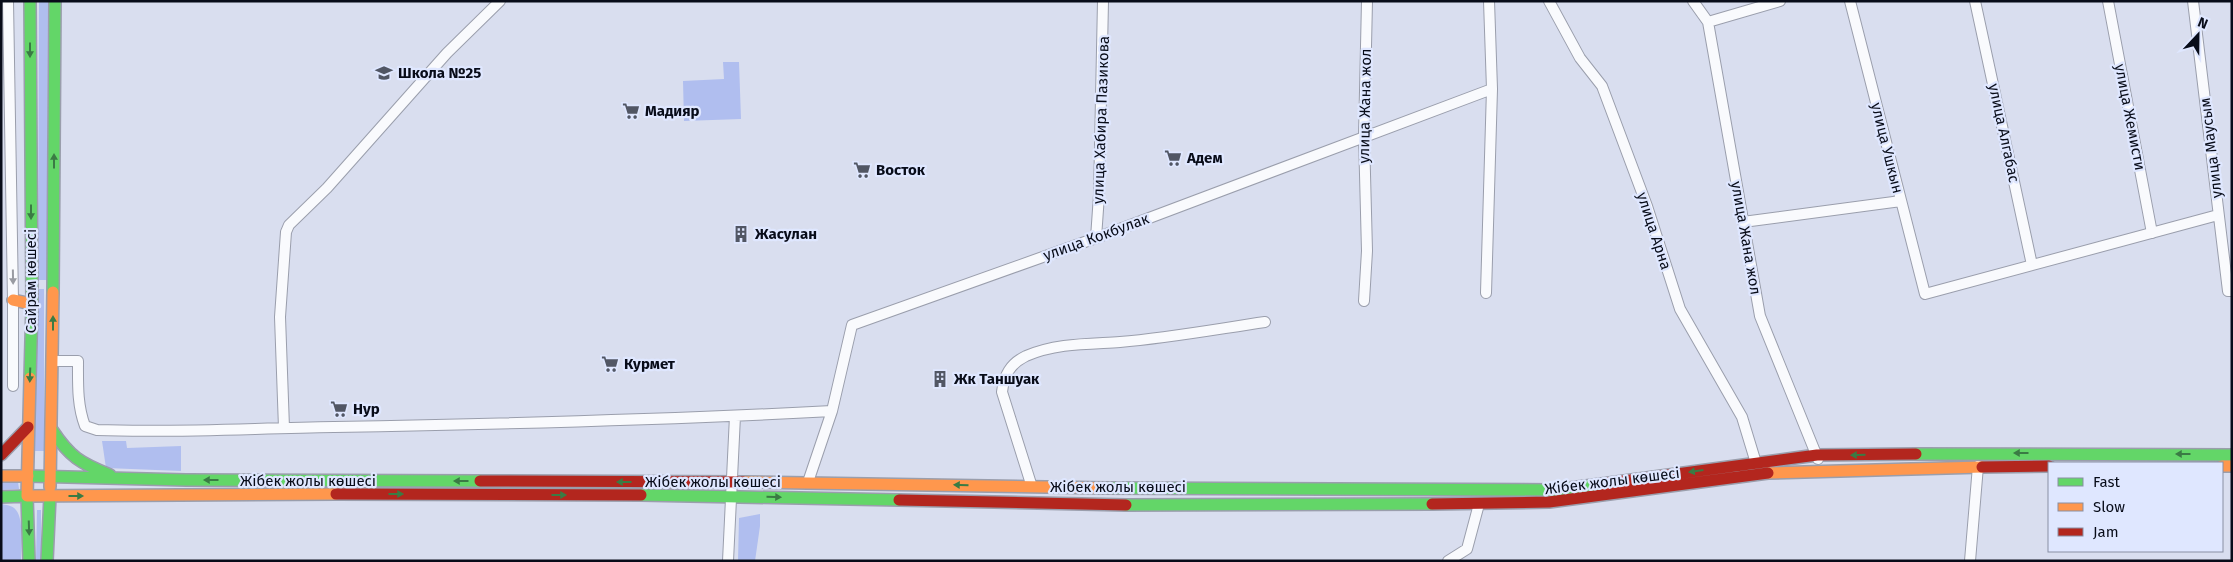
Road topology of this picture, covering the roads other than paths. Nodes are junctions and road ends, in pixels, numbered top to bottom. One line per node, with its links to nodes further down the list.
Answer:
1 (8, 1): 28 (street, one-way to 28)
2 (30, 1): 24 (main road, Сайрам көшесі, one-way to 24)
3 (55, 1): 25 (main road, Сайрам көшесі, one-way to 3)
4 (500, 1): 37 (street)
5 (1103, 1): 22 (street, улица Хабира Пазикова)
6 (1367, 1): 17 (street, улица Жана жол)
7 (1490, 1): 16 (street)
8 (1550, 1): 42 (street, улица Арна)
9 (1693, 1): 15 (street, улица Жана жол)
10 (1850, 1): 18 (street, улица Ушкын)
11 (1975, 1): 23 (street, улица Алгабас)
12 (2108, 1): 21 (street, улица Жемисти)
13 (2193, 1): 19 (street, улица Маусым)
14 (1774, 2): 15 (street)
15 (1708, 22): 20 (street, улица Жана жол)
16 (1492, 88): 17 (street, улица Кокбулак); 27 (street)
17 (1364, 136): 22 (street, улица Кокбулак); 29 (street, улица Жана жол)
18 (1901, 201): 20 (street); 23 (street, улица Ушкын)
19 (2218, 215): 21 (street); 26 (street, улица Маусым)
20 (1743, 222): 41 (street, улица Жана жол)
21 (2152, 233): 23 (street)
22 (1096, 238): 34 (street, улица Кокбулак)
23 (2032, 265)
24 (31, 283): 25 (main road); 30 (main road, Сайрам көшесі)
25 (53, 283): 32 (main road, Сайрам көшесі, one-way to 25)
26 (2232, 291)
27 (1486, 293)
28 (13, 300): 30 (main road); 33 (street)
29 (1364, 301)
30 (32, 304): 36 (main road, Сайрам көшесі, one-way to 36)
31 (1265, 322): 52 (street)
32 (54, 361): 37 (street); 38 (main road, Сайрам көшесі)
33 (13, 386)
34 (832, 411): 35 (street); 51 (street, улица Кокбулак)
35 (735, 416): 37 (street); 50 (street)
36 (28, 427): 39 (main road); 47 (main road, Сайрам көшесі)
37 (284, 428)
38 (52, 430): 48 (main road, Сайрам көшесі); 49 (main road)
39 (1, 455)
40 (2232, 455): 41 (main road, Жібек жолы көшесі, one-way to 41)
41 (1817, 456): 42 (main road, Жібек жолы көшесі); 45 (street, улица Жана жол)
42 (1756, 462): 52 (main road, Жібек жолы көшесі, one-way to 52)
43 (1978, 466): 44 (main road, Жібек жолы көшесі); 45 (main road, Жібек жолы көшесі); 64 (street)
44 (2048, 466)
45 (1821, 470): 57 (main road, Жібек жолы көшесі)
46 (1, 476): 47 (main road, Жібек жолы көшесі)
47 (28, 476): 48 (main road, Жібек жолы көшесі); 53 (main road, Сайрам көшесі)
48 (50, 477): 49 (main road, Жібек жолы көшесі); 54 (main road, Сайрам көшесі)
49 (121, 479): 50 (main road, Жібек жолы көшесі, one-way to 49)
50 (730, 482): 51 (main road, Жібек жолы көшесі); 55 (street)
51 (808, 482): 52 (main road, Жібек жолы көшесі, one-way to 51)
52 (1032, 487)
53 (27, 496): 54 (main road, Жібек жолы көшесі); 56 (main road, Жібек жолы көшесі); 59 (main road, Сайрам көшесі, one-way to 59)
54 (50, 496): 55 (main road, Жібек жолы көшесі, one-way to 55); 60 (main road)
55 (730, 496): 57 (main road, Жібек жолы көшесі, one-way to 57); 61 (street)
56 (1, 497)
57 (1479, 504): 58 (street)
58 (1467, 549): 62 (street); 63 (street)
59 (29, 561)
60 (47, 561)
61 (728, 561)
62 (1448, 561)
63 (1468, 561)
64 (1970, 561)

